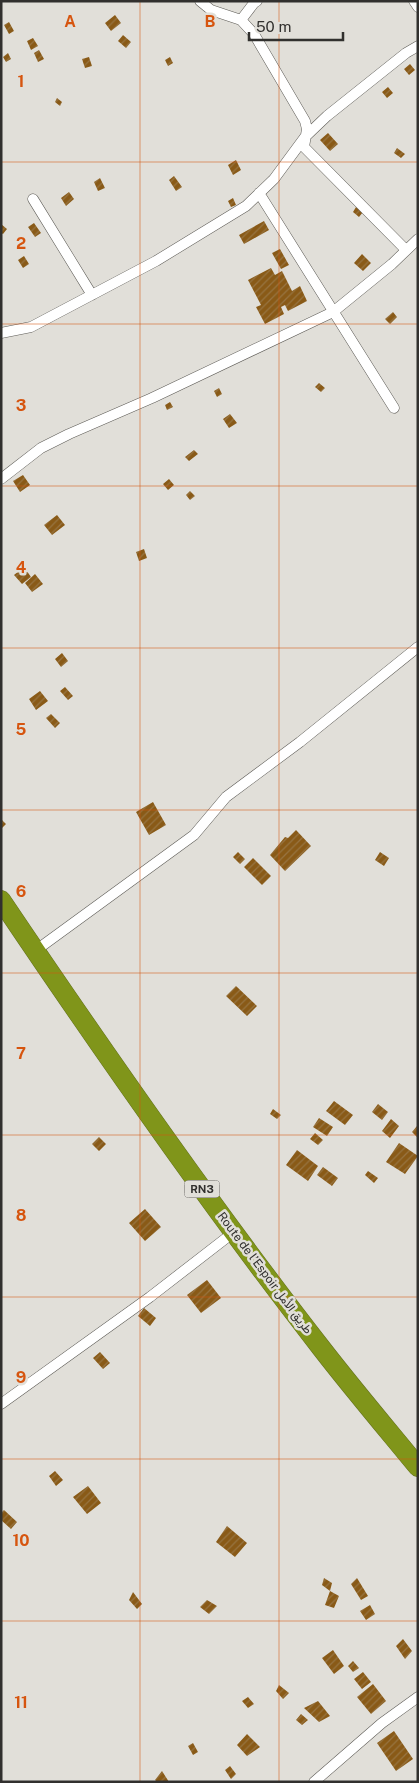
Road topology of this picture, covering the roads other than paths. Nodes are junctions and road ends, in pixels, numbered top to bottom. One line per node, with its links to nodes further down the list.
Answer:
1 (200, 1): 5 (street)
2 (257, 1): 5 (street)
3 (414, 1): 4 (street)
4 (418, 7)
5 (241, 20): 7 (street)
6 (418, 46): 7 (street)
7 (305, 137): 8 (street); 11 (street)
8 (259, 193): 12 (street); 13 (street)
9 (33, 198): 12 (street)
10 (418, 239): 11 (street)
11 (406, 250): 13 (street)
12 (92, 295): 14 (street)
13 (333, 312): 15 (street); 16 (street)
14 (1, 333)
15 (394, 408)
16 (1, 479)
17 (418, 648): 19 (street)
18 (1, 900): 19 (highway, Route de l’Espoir طريق الأمل / RN3)
19 (35, 951): 20 (highway, Route de l’Espoir طريق الأمل / RN3)
20 (234, 1232): 21 (street); 22 (highway, Route de l’Espoir طريق الأمل / RN3)
21 (1, 1404)
22 (418, 1466)
23 (418, 1697): 24 (street)
24 (314, 1782)

